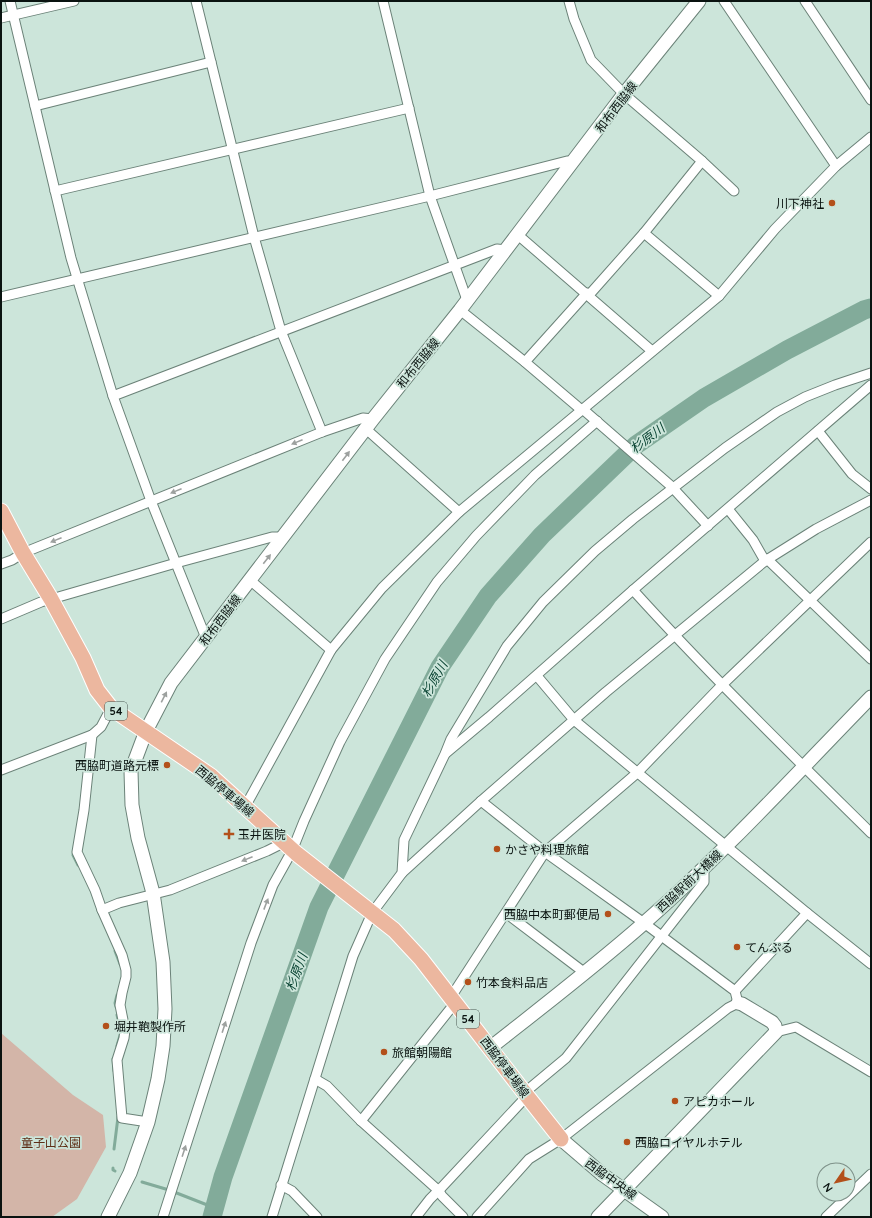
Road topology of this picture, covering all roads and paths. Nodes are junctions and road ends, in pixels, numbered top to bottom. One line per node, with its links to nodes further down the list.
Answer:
1 (10, 1): 9 (street)
2 (74, 1): 9 (street)
3 (196, 1): 11 (street)
4 (383, 1): 15 (street)
5 (569, 1): 12 (street)
6 (699, 1): 12 (street, 和布西脇線)
7 (724, 1): 20 (street)
8 (805, 1): 13 (street)
9 (14, 16): 10 (street); 14 (street)
10 (1, 18)
11 (211, 62): 14 (street); 17 (street)
12 (624, 94): 18 (street); 19 (street, 和布西脇線)
13 (871, 100)
14 (36, 106): 21 (street)
15 (409, 108): 17 (street); 23 (street)
16 (871, 137): 20 (street)
17 (233, 150): 21 (street); 26 (street)
18 (702, 161): 22 (street); 24 (street)
19 (574, 162): 23 (street); 25 (street, 和布西脇線)
20 (836, 166): 31 (street)
21 (55, 191): 29 (street)
22 (734, 191)
23 (430, 196): 26 (street); 28 (street)
24 (644, 233): 30 (street); 31 (street)
25 (518, 235): 27 (street, 和布西脇線); 30 (street)
26 (254, 237): 29 (street); 34 (street)
27 (506, 250): 28 (street); 33 (street, 和布西脇線)
28 (455, 265): 33 (street); 34 (street)
29 (79, 279): 32 (street); 39 (street)
30 (588, 294): 35 (street); 36 (street)
31 (719, 296): 35 (street)
32 (1, 297)
33 (464, 305): 36 (street); 42 (street, 和布西脇線)
34 (281, 331): 39 (street); 44 (street)
35 (652, 351): 40 (street)
36 (525, 362): 40 (street)
37 (871, 373): 45 (street)
38 (871, 385): 43 (street)
39 (113, 396): 48 (street)
40 (582, 410): 41 (street); 51 (street)
41 (598, 422): 45 (street); 83 (street)
42 (370, 424): 44 (street); 51 (street); 53 (street, 和布西脇線, one-way to 42)
43 (818, 431): 46 (street); 49 (street)
44 (322, 432): 48 (street, one-way to 48)
45 (672, 488): 52 (street); 75 (street)
46 (871, 489)
47 (871, 500): 56 (street)
48 (151, 501): 55 (street, one-way to 55); 57 (street)
49 (728, 509): 52 (street); 56 (street)
50 (1, 511): 55 (main road, 西脇停車場線 / 54)
51 (459, 512): 66 (street)
52 (708, 526): 60 (street)
53 (284, 537): 57 (street); 59 (street, 和布西脇線, one-way to 53)
54 (871, 542): 62 (street)
55 (23, 553): 58 (street); 61 (main road, 西脇停車場線 / 54)
56 (766, 560): 62 (street); 64 (street)
57 (176, 562): 61 (street); 65 (street)
58 (1, 564)
59 (250, 580): 65 (street, 和布西脇線); 66 (street)
60 (633, 590): 64 (street); 68 (street)
61 (51, 599): 63 (street); 71 (main road, 西脇停車場線 / 54)
62 (811, 600): 67 (street); 69 (street)
63 (1, 619)
64 (674, 636): 69 (street); 72 (street)
65 (206, 638): 73 (street, 和布西脇線, one-way to 65)
66 (331, 650): 80 (street)
67 (871, 659)
68 (537, 676): 72 (street); 75 (street)
69 (722, 685): 76 (street); 78 (street)
70 (871, 697): 76 (street, 西脇駅前大橋線)
71 (111, 708): 73 (main road, 西脇停車場線 / 54); 74 (street)
72 (574, 720): 78 (street); 79 (street)
73 (146, 731): 80 (main road, 西脇停車場線 / 54); 87 (street, 和布西脇線)
74 (92, 735): 77 (street); 88 (street)
75 (445, 754): 86 (street)
76 (805, 768): 81 (street); 82 (street, 西脇駅前大橋線)
77 (1, 770)
78 (638, 773): 82 (street); 84 (street)
79 (481, 801): 84 (street); 86 (street)
80 (245, 807): 83 (main road, 西脇停車場線 / 54)
81 (871, 832)
82 (727, 846): 85 (street, 西脇駅前大橋線); 91 (street)
83 (290, 849): 87 (street, one-way to 87); 89 (main road, 西脇停車場線 / 54); 111 (street, one-way to 83)
84 (545, 852): 90 (street); 92 (street)
85 (704, 867): 92 (street, 西脇駅前大橋線); 93 (street)
86 (402, 873): 89 (street)
87 (153, 894): 88 (street); 104 (street, 和布西脇線)
88 (102, 910): 104 (street)
89 (368, 911): 97 (main road, 西脇停車場線 / 54); 101 (street)
90 (506, 913): 95 (street); 97 (street)
91 (807, 913): 94 (street); 96 (street)
92 (644, 923): 93 (street); 95 (street, 西脇駅前大橋線)
93 (661, 936): 96 (street); 102 (street)
94 (871, 964)
95 (585, 973): 99 (street, 西脇駅前大橋線)
96 (736, 997): 98 (street); 105 (street)
97 (453, 1000): 99 (main road, 西脇停車場線 / 54); 103 (street)
98 (776, 1032): 100 (street); 108 (street)
99 (490, 1048): 102 (main road, 西脇停車場線 / 54)
100 (871, 1072)
101 (315, 1079): 103 (street); 107 (street)
102 (526, 1095): 105 (main road, 西脇停車場線 / 54); 109 (street)
103 (361, 1120): 109 (street)
104 (148, 1122): 110 (street, 和布西脇線)
105 (561, 1138): 108 (street, 西脇中央線); 116 (street)
106 (871, 1174): 119 (street)
107 (281, 1185): 112 (street); 113 (street)
108 (624, 1190): 117 (street); 118 (street, 西脇中央線)
109 (438, 1191): 114 (street); 115 (street)
110 (108, 1217)
111 (163, 1217)
112 (272, 1217)
113 (317, 1217)
114 (416, 1217)
115 (463, 1217)
116 (477, 1217)
117 (598, 1217)
118 (662, 1217)
119 (826, 1217)

